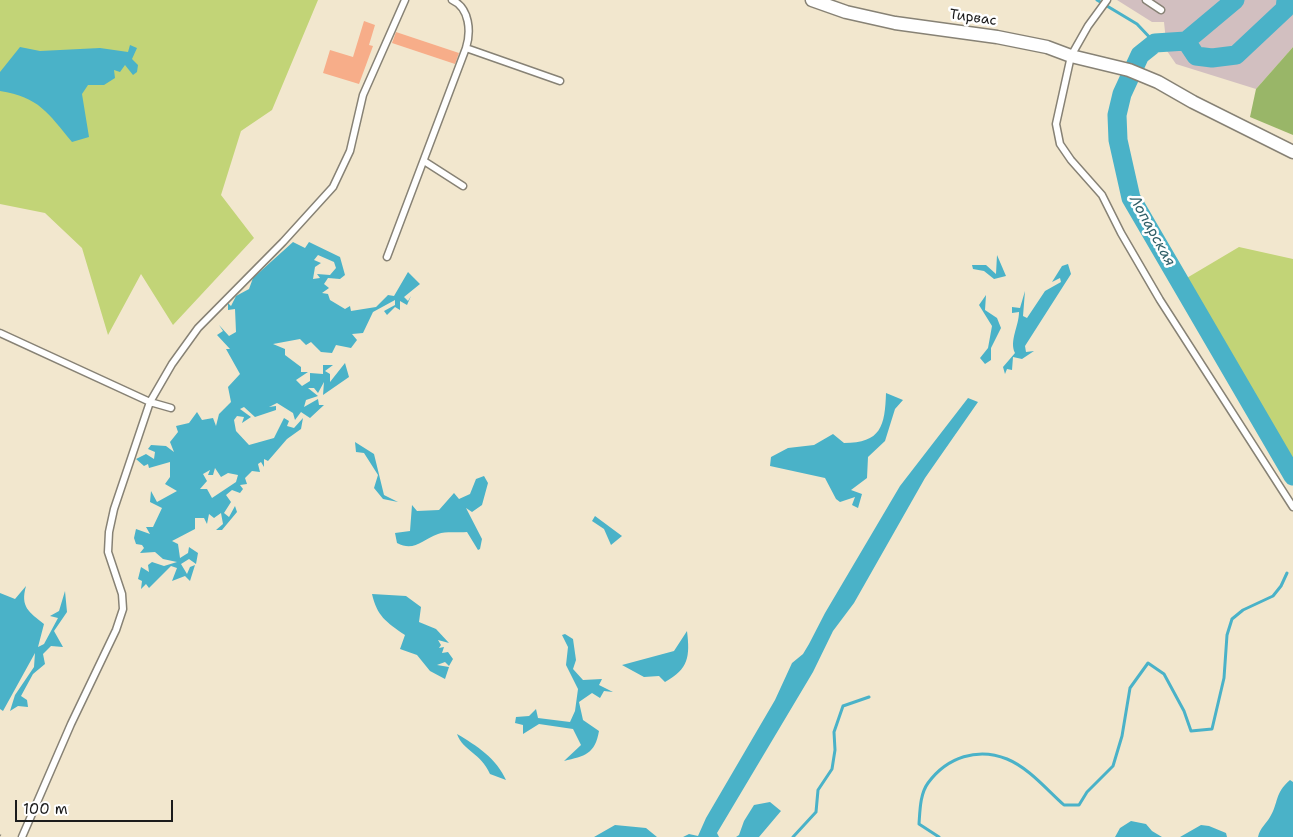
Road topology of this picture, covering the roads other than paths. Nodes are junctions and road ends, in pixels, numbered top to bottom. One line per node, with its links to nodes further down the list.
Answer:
1 (405, 0): 15 (lane)
2 (452, 0): 7 (lane)
3 (812, 0): 8 (street, Тирвас)
4 (1107, 0): 8 (lane)
5 (1146, 0): 6 (lane)
6 (1160, 10)
7 (466, 48): 9 (lane); 11 (lane)
8 (1071, 56): 10 (street, Тирвас); 17 (lane)
9 (560, 81)
10 (1293, 152)
11 (424, 161): 12 (lane); 13 (lane)
12 (463, 186)
13 (387, 256)
14 (0, 334): 15 (lane)
15 (150, 402): 16 (lane); 18 (lane)
16 (171, 408)
17 (1293, 506)
18 (22, 837)

